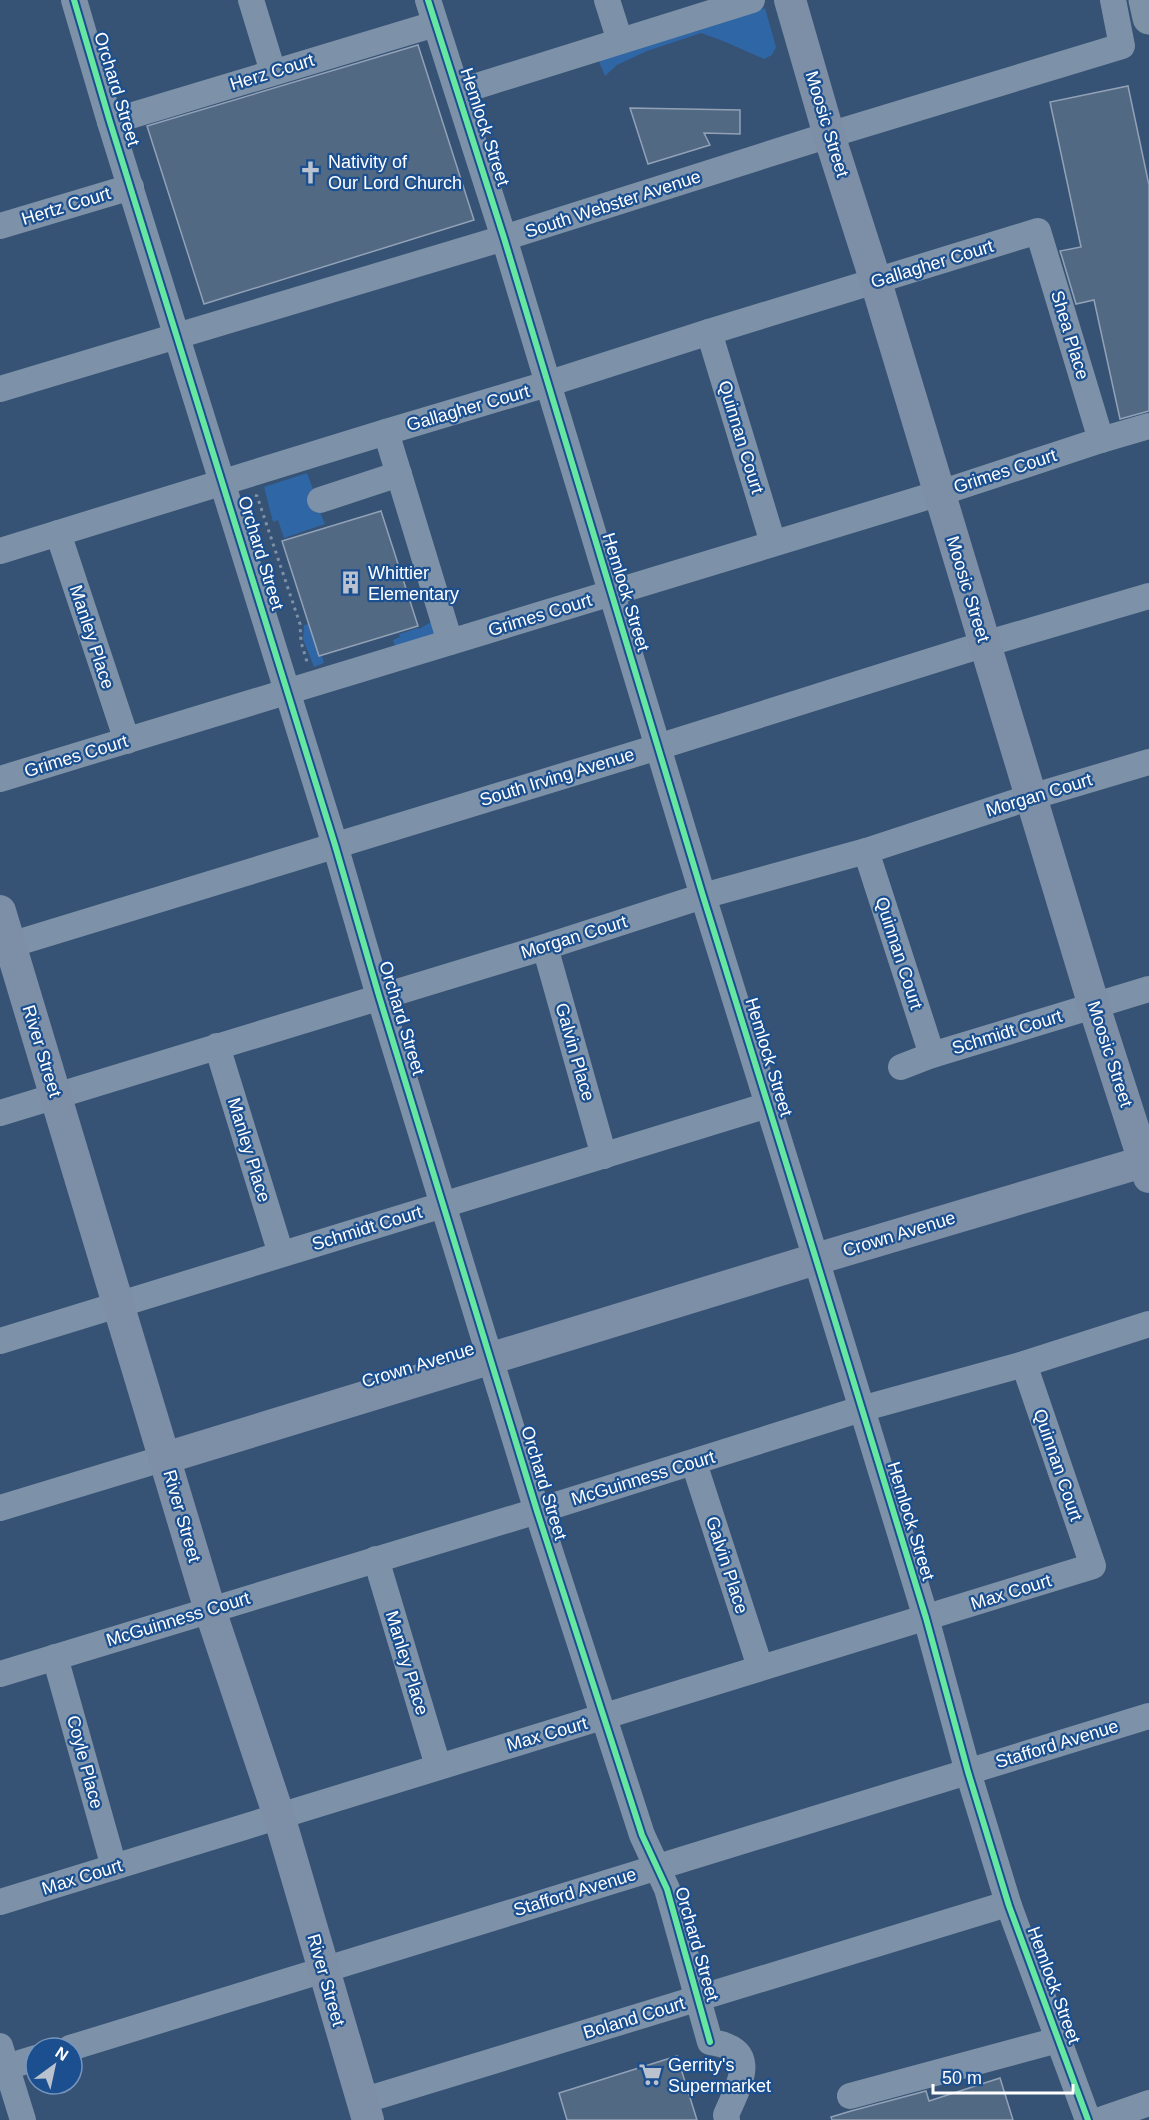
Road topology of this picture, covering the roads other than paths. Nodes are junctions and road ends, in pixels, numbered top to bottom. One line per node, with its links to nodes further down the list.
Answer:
1 (74, 0): 13 (street, Orchard Street)
2 (251, 0): 11 (street)
3 (607, 0): 10 (street)
4 (752, 0): 10 (street)
5 (790, 0): 14 (main road, Moosic Street)
6 (1113, 0): 14 (street, South Webster Avenue)
7 (1145, 0): 9 (highway)
8 (432, 12): 11 (street, Herz Court); 12 (street, Hemlock Street)
9 (1149, 18)
10 (620, 41): 12 (street)
11 (273, 72): 13 (street, Herz Court)
12 (458, 92): 18 (street, Hemlock Street)
13 (110, 122): 15 (street, Orchard Street)
14 (830, 135): 18 (street, South Webster Avenue); 19 (main road, Moosic Street)
15 (131, 187): 16 (street, Hertz Court); 21 (street, Orchard Street)
16 (0, 226)
17 (1038, 231): 19 (street, Gallagher Court); 26 (street, Shea Place)
18 (504, 238): 21 (street, South Webster Avenue); 22 (street, Hemlock Street)
19 (876, 282): 20 (street, Gallagher Court); 29 (main road, Moosic Street)
20 (710, 332): 22 (street, Gallagher Court); 32 (street, Quinnan Court)
21 (176, 335): 23 (street, South Webster Avenue); 28 (street, Orchard Street)
22 (547, 384): 25 (street, Gallagher Court); 34 (street, Hemlock Street)
23 (0, 389)
24 (1149, 426): 26 (street, Grimes Court)
25 (386, 432): 27 (street); 28 (street, Gallagher Court)
26 (1101, 440): 29 (street, Grimes Court)
27 (399, 474): 30 (street); 36 (street)
28 (224, 483): 31 (street, Gallagher Court); 38 (street, Orchard Street)
29 (939, 493): 32 (street, Grimes Court); 37 (main road, Moosic Street)
30 (320, 500)
31 (58, 533): 33 (street, Gallagher Court); 39 (street, Manley Place)
32 (773, 543): 34 (street, Grimes Court)
33 (0, 551)
34 (611, 593): 36 (street, Grimes Court); 40 (street, Hemlock Street)
35 (1149, 596): 37 (street, South Irving Avenue)
36 (450, 642): 38 (street, Grimes Court)
37 (985, 644): 40 (street, South Irving Avenue); 43 (main road, Moosic Street)
38 (288, 692): 39 (street, Grimes Court); 44 (street, Orchard Street)
39 (127, 741): 42 (street, Grimes Court)
40 (658, 747): 44 (street, South Irving Avenue); 46 (street, Hemlock Street)
41 (1149, 762): 43 (street, Morgan Court)
42 (0, 779)
43 (1031, 797): 45 (street, Morgan Court); 52 (main road, Moosic Street)
44 (335, 845): 48 (street, South Irving Avenue); 51 (street, Orchard Street)
45 (866, 851): 46 (street, Morgan Court); 54 (street, Quinnan Court)
46 (703, 896): 49 (street, Morgan Court); 57 (street, Hemlock Street)
47 (0, 911): 48 (main road, River Street)
48 (5, 946): 56 (main road, River Street)
49 (545, 947): 51 (street, Morgan Court); 59 (street, Galvin Place)
50 (1149, 989): 52 (street, Schmidt Court)
51 (379, 996): 53 (street, Morgan Court); 61 (street, Orchard Street)
52 (1094, 1006): 54 (street, Schmidt Court); 60 (main road, Moosic Street)
53 (217, 1046): 56 (street, Morgan Court); 62 (street, Manley Place)
54 (932, 1055): 55 (street, Schmidt Court)
55 (901, 1067)
56 (56, 1096): 58 (street, Morgan Court); 64 (main road, River Street)
57 (768, 1105): 59 (street, Schmidt Court); 63 (street, Hemlock Street)
58 (0, 1113)
59 (604, 1156): 61 (street, Schmidt Court)
60 (1148, 1166): 63 (main road, Crown Avenue)
61 (443, 1204): 62 (street, Schmidt Court); 67 (street, Orchard Street)
62 (281, 1254): 64 (street, Schmidt Court)
63 (816, 1259): 67 (main road, Crown Avenue); 69 (street, Hemlock Street)
64 (119, 1305): 66 (street, Schmidt Court); 70 (main road, River Street)
65 (1149, 1324): 68 (street, McGuinness Court)
66 (0, 1341)
67 (490, 1359): 70 (main road, Crown Avenue); 73 (street, Orchard Street)
68 (1024, 1364): 69 (street, McGuinness Court); 75 (street, Quinnan Court)
69 (861, 1409): 71 (street, McGuinness Court); 77 (street, Hemlock Street)
70 (165, 1458): 72 (street, Crown Avenue); 76 (main road, River Street)
71 (694, 1462): 73 (street, McGuinness Court); 79 (street, Galvin Place)
72 (0, 1508)
73 (537, 1511): 74 (street, McGuinness Court); 82 (street, Orchard Street)
74 (376, 1559): 76 (street, McGuinness Court); 83 (street, Manley Place)
75 (1093, 1566): 77 (street, Max Court)
76 (210, 1610): 78 (street, McGuinness Court); 85 (main road, River Street)
77 (926, 1618): 79 (street, Max Court); 84 (street, Hemlock Street)
78 (56, 1657): 80 (street, McGuinness Court); 86 (street, Coyle Place)
79 (760, 1667): 82 (street, Max Court)
80 (0, 1674)
81 (1149, 1716): 84 (street, Stafford Avenue)
82 (603, 1718): 83 (street, Max Court); 87 (street, Orchard Street)
83 (438, 1766): 85 (street, Max Court)
84 (968, 1772): 87 (street, Stafford Avenue); 89 (street, Hemlock Street)
85 (279, 1816): 86 (street, Max Court); 90 (main road, River Street)
86 (114, 1867): 88 (street, Max Court)
87 (657, 1868): 90 (street, Stafford Avenue); 91 (street, Orchard Street)
88 (0, 1902)
89 (1009, 1906): 91 (street, Boland Court); 92 (street, Hemlock Street)
90 (323, 1970): 93 (street, Stafford Avenue); 98 (main road, River Street)
91 (697, 1999): 98 (street, Boland Court); 99 (street, Orchard Street)
92 (1058, 2040): 96 (street); 101 (street, Hemlock Street)
93 (84, 2044)
94 (24, 2059): 95 (street)
95 (2, 2061): 100 (street)
96 (850, 2096)
97 (1149, 2103): 102 (street)
98 (365, 2111)
99 (726, 2117)
100 (23, 2120)
101 (1088, 2120)
102 (1100, 2120)

